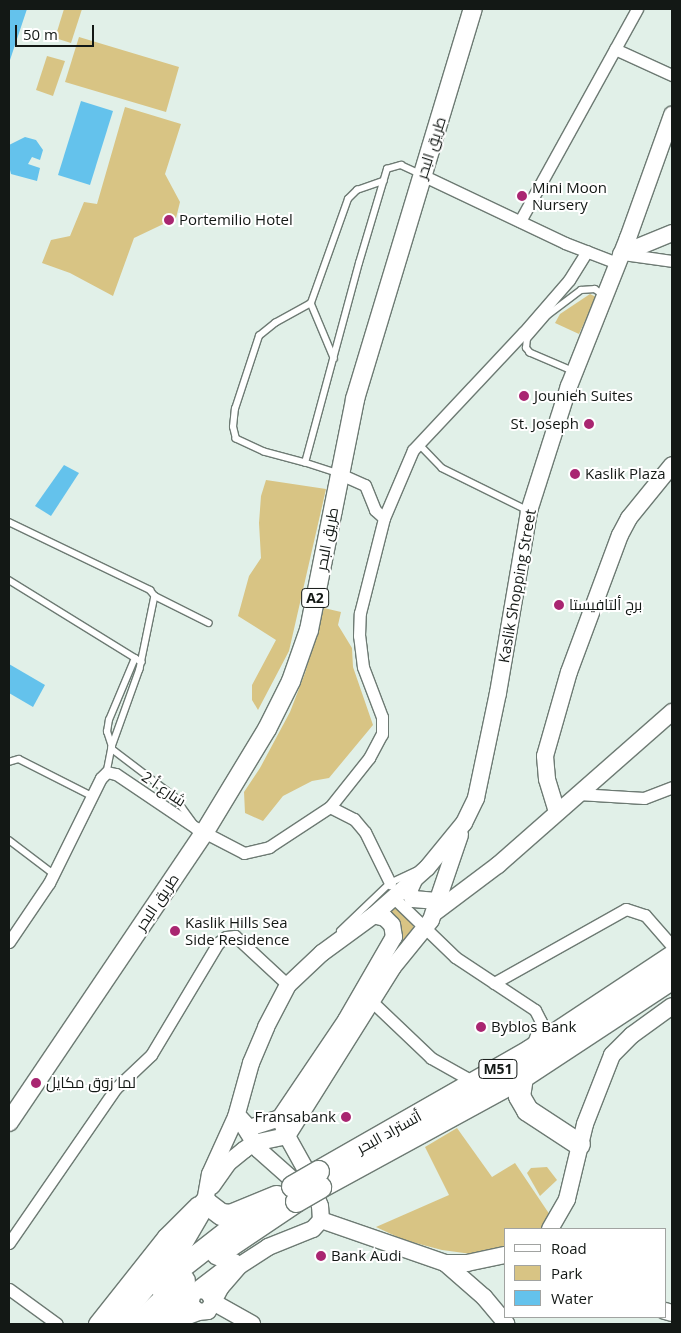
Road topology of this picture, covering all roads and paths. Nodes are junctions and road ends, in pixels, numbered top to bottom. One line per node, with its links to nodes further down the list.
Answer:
1 (473, 9): 6 (main road, طريق البحر / A2)
2 (637, 9): 3 (street)
3 (615, 49): 4 (street); 8 (street)
4 (672, 75)
5 (672, 115): 11 (main road, Kaslik Shopping Street)
6 (422, 175): 7 (lane); 8 (street); 20 (main road, طريق البحر / A2)
7 (382, 181): 14 (lane); 15 (lane)
8 (520, 221): 10 (street)
9 (672, 233): 11 (main road)
10 (587, 252): 11 (street); 17 (street)
11 (619, 258): 12 (street); 13 (main road, Kaslik Shopping Street)
12 (672, 262)
13 (604, 295): 16 (main road, Kaslik Shopping Street); 16 (lane)
14 (311, 303): 15 (lane); 18 (lane)
15 (334, 358): 18 (lane)
16 (574, 372): 21 (main road, Kaslik Shopping Street)
17 (419, 444): 21 (lane); 22 (street)
18 (305, 463): 20 (lane)
19 (672, 466): 37 (main road)
20 (340, 474): 22 (street); 39 (main road, طريق البحر / A2)
21 (529, 510): 38 (main road, Kaslik Shopping Street)
22 (384, 518): 36 (street)
23 (9, 522): 25 (lane)
24 (9, 580): 27 (lane)
25 (155, 596): 26 (lane); 28 (lane)
26 (209, 623)
27 (135, 658): 28 (lane); 30 (lane)
28 (142, 662): 30 (lane)
29 (672, 712): 34 (main road)
30 (112, 748): 32 (lane); 39 (lane)
31 (9, 762): 35 (lane)
32 (107, 772): 35 (street); 39 (street, شارع أ 2)
33 (672, 787): 34 (street)
34 (578, 794): 37 (main road)
35 (92, 796): 42 (street)
36 (330, 807): 39 (street, شارع أ 2); 44 (street)
37 (557, 812): 45 (main road)
38 (464, 823): 41 (main road, Kaslik Shopping Street); 45 (main road)
39 (200, 831): 62 (main road, طريق البحر / A2)
40 (9, 840): 42 (lane)
41 (427, 868): 43 (main road, Kaslik Shopping Street); 44 (lane)
42 (54, 874): 48 (street)
43 (414, 880): 44 (main road, Kaslik Shopping Street); 45 (main road)
44 (392, 890): 46 (main road, Kaslik Shopping Street); 47 (street); 50 (lane)
45 (436, 907): 47 (main road)
46 (374, 915): 50 (main road, Kaslik Shopping Street); 55 (main road)
47 (424, 929): 53 (street); 55 (main road)
48 (9, 942)
49 (672, 946): 53 (street)
50 (322, 953): 54 (main road, Kaslik Shopping Street)
51 (672, 956): 57 (highway, أتستراد البحر / M51)
52 (672, 978): 58 (highway, أتستراد البحر / M51)
53 (494, 982): 57 (street)
54 (288, 985): 60 (main road, Kaslik Shopping Street); 74 (street)
55 (367, 997): 59 (street); 61 (main road); 64 (main road)
56 (672, 1006): 66 (main road)
57 (530, 1050): 59 (highway, أتستراد البحر / M51)
58 (522, 1077): 66 (highway); 69 (highway, أتستراد البحر / M51)
59 (476, 1082): 69 (highway, أتستراد البحر / M51)
60 (241, 1101): 63 (main road); 71 (main road, Kaslik Shopping Street)
61 (280, 1118): 63 (main road); 64 (main road)
62 (9, 1122)
63 (244, 1126): 65 (main road)
64 (287, 1136): 65 (main road); 72 (main road)
65 (254, 1143): 67 (main road); 68 (main road)
66 (579, 1144): 73 (main road)
67 (266, 1157): 68 (main road); 78 (main road)
68 (228, 1163): 71 (main road)
69 (319, 1179): 70 (highway, أتستراد البحر / M51, bridge)
70 (288, 1194): 71 (highway); 83 (highway, أتستراد البحر / M51); 84 (highway, أتستراد البحر / M51)
71 (204, 1202): 81 (main road); 82 (highway)
72 (321, 1220): 76 (main road); 79 (main road)
73 (551, 1228)
74 (9, 1243)
75 (503, 1254): 76 (main road)
76 (445, 1263): 89 (main road)
77 (9, 1289): 80 (street)
78 (194, 1292): 79 (main road); 85 (main road)
79 (207, 1307): 86 (main road); 87 (main road); 88 (main road)
80 (57, 1324)
81 (96, 1324)
82 (113, 1324)
83 (118, 1324)
84 (136, 1324)
85 (156, 1324)
86 (167, 1324)
87 (234, 1324)
88 (252, 1324)
89 (507, 1324)

